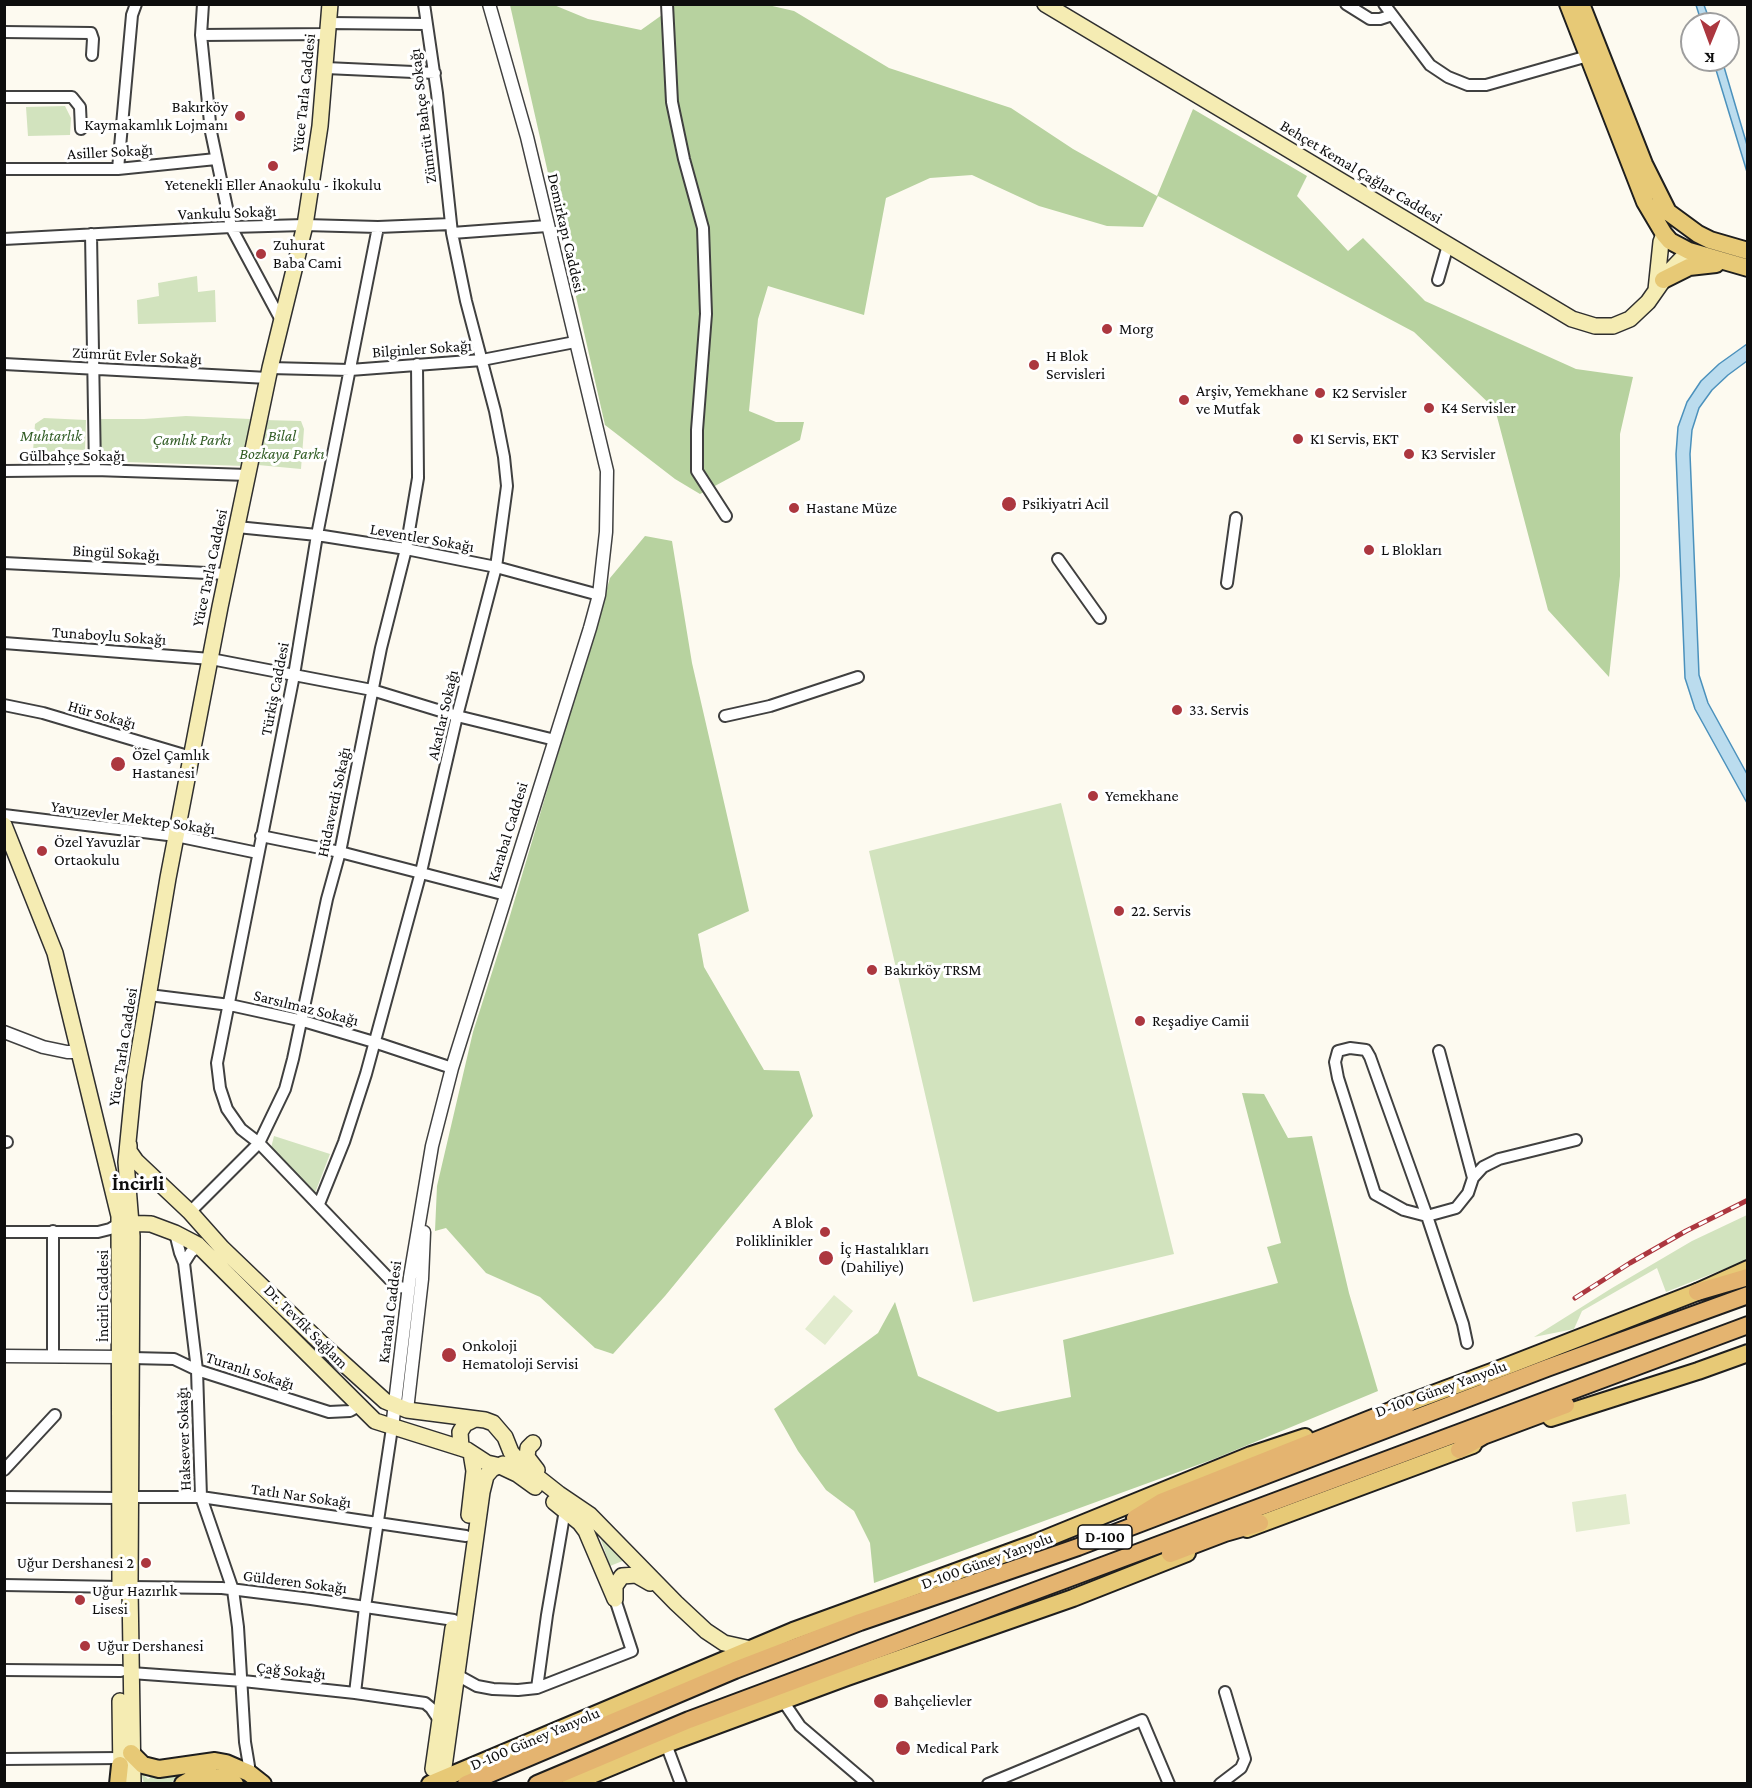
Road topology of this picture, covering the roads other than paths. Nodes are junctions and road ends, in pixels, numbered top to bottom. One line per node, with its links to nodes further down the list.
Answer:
1 (136, 4): 24 (street)
2 (203, 4): 16 (street)
3 (330, 4): 14 (main road, Yüce Tarla Caddesi)
4 (424, 4): 13 (street, Zümrüt Bahçe Sokağı)
5 (489, 4): 28 (street, Demirkapı Caddesi)
6 (668, 4): 54 (street)
7 (1045, 4): 36 (main road, Behçet Kemal Çağlar Caddesi)
8 (1346, 4): 12 (street)
9 (1384, 4): 12 (street)
10 (1568, 4): 18 (main road)
11 (1581, 4): 26 (main road)
12 (1392, 15): 18 (street)
13 (426, 24): 14 (street); 20 (street, Zümrüt Bahçe Sokağı)
14 (329, 28): 16 (street); 19 (main road, Yüce Tarla Caddesi)
15 (4, 32): 17 (street)
16 (201, 35): 23 (street)
17 (92, 55)
18 (1588, 56): 33 (main road)
19 (326, 68): 20 (street); 27 (main road, Yüce Tarla Caddesi)
20 (435, 72): 31 (street, Zümrüt Bahçe Sokağı)
21 (4, 97): 22 (street)
22 (81, 129)
23 (216, 159): 24 (street, Asiller Sokağı); 29 (street)
24 (118, 168): 25 (street, Asiller Sokağı)
25 (4, 169)
26 (1680, 221): 33 (main road); 34 (main road)
27 (305, 225): 29 (street, Vankulu Sokağı); 30 (street, Vankulu Sokağı); 42 (main road, Yüce Tarla Caddesi)
28 (547, 226): 31 (street, Vankulu Sokağı); 43 (street, Demirkapı Caddesi)
29 (231, 227): 32 (street, Vankulu Sokağı); 42 (street)
30 (378, 227): 31 (street, Vankulu Sokağı); 48 (street, Türkiş Caddesi)
31 (452, 228): 44 (street, Akatlar Sokağı)
32 (91, 234): 35 (street, Vankulu Sokağı); 47 (street)
33 (1664, 234): 38 (main road); 41 (main road)
34 (1698, 234): 37 (main road); 38 (main road)
35 (4, 239)
36 (1448, 244): 40 (street); 41 (main road, Behçet Kemal Çağlar Caddesi)
37 (1748, 251)
38 (1689, 252): 39 (main road); 41 (main road, Behçet Kemal Çağlar Caddesi)
39 (1741, 266): 41 (main road)
40 (1438, 280)
41 (1660, 285)
42 (282, 322): 49 (main road, Yüce Tarla Caddesi)
43 (575, 342): 44 (street, Bilginler Sokağı); 52 (street, Demirkapı Caddesi)
44 (482, 360): 46 (street, Bilginler Sokağı); 61 (street, Akatlar Sokağı)
45 (4, 364): 47 (street, Zümrüt Evler Sokağı)
46 (417, 364): 48 (street, Bilginler Sokağı); 58 (street, Hüdaverdi Sokağı)
47 (92, 369): 49 (street, Zümrüt Evler Sokağı); 50 (street)
48 (350, 370): 49 (street, Bilginler Sokağı); 57 (street, Türkiş Caddesi)
49 (269, 373): 53 (main road, Yüce Tarla Caddesi)
50 (95, 470): 51 (street, Gülbahçe Sokağı); 53 (street, Gülbahçe Sokağı)
51 (4, 471)
52 (607, 471): 64 (street, Karabal Caddesi)
53 (248, 475): 56 (main road, Yüce Tarla Caddesi)
54 (726, 516)
55 (1236, 518): 63 (street)
56 (237, 527): 57 (street, Leventler Sokağı); 62 (main road, Yüce Tarla Caddesi)
57 (317, 535): 58 (street, Leventler Sokağı); 68 (street, Türkiş Caddesi)
58 (406, 549): 61 (street, Leventler Sokağı); 70 (street, Hüdaverdi Sokağı)
59 (1058, 559): 65 (street)
60 (4, 563): 62 (street, Bingül Sokağı)
61 (496, 567): 64 (street, Leventler Sokağı); 73 (street, Akatlar Sokağı)
62 (227, 574): 67 (main road, Yüce Tarla Caddesi)
63 (1227, 584)
64 (599, 595): 74 (street, Karabal Caddesi)
65 (1100, 618)
66 (4, 643): 67 (street, Tunaboylu Sokağı)
67 (211, 659): 68 (street, Tunaboylu Sokağı); 75 (main road, Yüce Tarla Caddesi)
68 (294, 675): 70 (street, Tunaboylu Sokağı); 79 (street, Türkiş Caddesi)
69 (858, 677): 72 (street)
70 (372, 690): 73 (street, Tunaboylu Sokağı); 80 (street, Hüdaverdi Sokağı)
71 (4, 705): 75 (street, Hür Sokağı)
72 (725, 716)
73 (457, 717): 74 (street, Tunaboylu Sokağı); 82 (street, Akatlar Sokağı)
74 (555, 740): 83 (street, Karabal Caddesi)
75 (191, 757): 78 (main road, Yüce Tarla Caddesi)
76 (4, 815): 78 (street, Yavuzevler Mektep Sokağı)
77 (4, 825): 90 (main road, İncirli Caddesi)
78 (176, 836): 81 (street, Yavuzevler Mektep Sokağı); 84 (main road, Yüce Tarla Caddesi)
79 (261, 836): 80 (street); 81 (street, Türkiş Caddesi)
80 (340, 852): 82 (street); 86 (street, Hüdaverdi Sokağı)
81 (258, 853): 85 (street, Türkiş Caddesi)
82 (422, 872): 83 (street); 88 (street, Akatlar Sokağı)
83 (506, 895): 91 (street, Karabal Caddesi)
84 (149, 995): 85 (street, Sarsılmaz Sokağı); 93 (main road, Yüce Tarla Caddesi)
85 (230, 1005): 86 (street, Sarsılmaz Sokağı); 95 (street, Türkiş Caddesi)
86 (303, 1021): 88 (street, Sarsılmaz Sokağı); 95 (street, Hüdaverdi Sokağı)
87 (4, 1032): 90 (street)
88 (374, 1042): 91 (street, Sarsılmaz Sokağı); 98 (street, Akatlar Sokağı)
89 (1439, 1051): 96 (street)
90 (78, 1052): 92 (main road, İncirli Caddesi)
91 (452, 1068): 97 (street, Karabal Caddesi)
92 (93, 1107): 93 (main road); 101 (main road, İncirli Caddesi)
93 (128, 1139): 99 (main road); 101 (main road, İncirli Caddesi)
94 (1576, 1140): 96 (street)
95 (259, 1143): 98 (street, Türkiş Caddesi); 99 (street, Hüdaverdi Sokağı)
96 (1473, 1178): 100 (street)
97 (424, 1201): 110 (street, Karabal Caddesi); 123 (street, Karabal Caddesi)
98 (318, 1204): 110 (street, Türkiş Caddesi)
99 (190, 1212): 105 (main road)
100 (1427, 1216): 100 (street); 114 (street)
101 (125, 1219): 103 (street); 104 (main road, Dr. Tevfik Sağlam); 105 (main road); 119 (main road, İncirli Caddesi)
102 (4, 1232): 103 (street)
103 (53, 1232): 117 (street)
104 (176, 1233): 106 (main road, Dr. Tevfik Sağlam); 107 (street, Haksever Sokağı)
105 (222, 1248): 123 (main road)
106 (204, 1250): 107 (street); 122 (main road, Dr. Tevfik Sağlam)
107 (184, 1263): 120 (street, Haksever Sokağı)
108 (1748, 1269): 111 (main road, D-100 Güney Yanyolu)
109 (1748, 1277): 111 (highway)
110 (409, 1289): 123 (street, Karabal Caddesi)
111 (1697, 1292): 121 (main road, D-100 Güney Yanyolu)
112 (1748, 1295): 140 (highway, D-100)
113 (1743, 1328): 115 (highway, D-100)
114 (1467, 1343)
115 (1672, 1352): 129 (highway); 147 (highway, D-100)
116 (1748, 1353): 129 (main road)
117 (53, 1355): 118 (street); 119 (street)
118 (4, 1356)
119 (126, 1357): 120 (street, Turanlı Sokağı); 136 (main road, İncirli Caddesi)
120 (197, 1370): 122 (street, Turanlı Sokağı); 135 (street, Haksever Sokağı)
121 (1408, 1404): 140 (highway); 150 (main road, D-100 Güney Yanyolu)
122 (358, 1406): 126 (main road, Dr. Tevfik Sağlam)
123 (401, 1409): 125 (main road); 126 (street, Karabal Caddesi)
124 (55, 1415): 132 (street)
125 (475, 1419): 128 (main road); 130 (main road)
126 (392, 1428): 128 (main road, Dr. Tevfik Sağlam); 138 (street)
127 (533, 1443): 133 (main road)
128 (466, 1450): 131 (main road); 141 (main road)
129 (1459, 1450): 139 (main road)
130 (512, 1452): 131 (main road); 133 (main road)
131 (500, 1466): 137 (main road); 153 (main road)
132 (4, 1470)
133 (559, 1494): 146 (main road)
134 (4, 1497): 136 (street, Tatlı Nar Sokağı)
135 (201, 1497): 136 (street, Tatlı Nar Sokağı); 138 (street, Tatlı Nar Sokağı); 144 (street, Haksever Sokağı)
136 (125, 1498): 143 (main road, İncirli Caddesi)
137 (565, 1510): 145 (main road); 155 (street)
138 (379, 1522): 141 (street, Tatlı Nar Sokağı); 148 (street)
139 (1260, 1523): 147 (highway); 158 (main road)
140 (1118, 1532): 172 (highway, D-100)
141 (466, 1536): 149 (main road)
142 (4, 1585): 143 (street, Gülderen Sokağı)
143 (125, 1587): 144 (street, Gülderen Sokağı); 152 (main road, İncirli Caddesi)
144 (233, 1590): 148 (street, Gülderen Sokağı); 154 (street, Haksever Sokağı)
145 (615, 1599): 146 (main road); 155 (street)
146 (676, 1603): 150 (main road)
147 (1003, 1604): 173 (highway, D-100)
148 (365, 1607): 149 (street, Gülderen Sokağı); 157 (street)
149 (454, 1620): 159 (main road)
150 (751, 1649): 164 (main road, D-100 Güney Yanyolu)
151 (4, 1670): 152 (street, Çağ Sokağı)
152 (126, 1672): 154 (street, Çağ Sokağı); 162 (main road, İncirli Caddesi)
153 (457, 1674): 155 (street); 164 (main road)
154 (243, 1681): 157 (street, Çağ Sokağı); 163 (street, Haksever Sokağı)
155 (537, 1689)
156 (1225, 1692): 177 (street)
157 (355, 1693): 159 (street, Çağ Sokağı)
158 (783, 1701): 160 (main road); 165 (street)
159 (439, 1720): 164 (main road)
160 (666, 1744): 166 (main road); 174 (street)
161 (4, 1759): 162 (street)
162 (124, 1759): 167 (main road); 168 (main road, İncirli Caddesi); 171 (main road)
163 (249, 1766)
164 (435, 1773)
165 (864, 1782)
166 (573, 1783)
167 (119, 1784)
168 (133, 1784)
169 (183, 1784): 170 (main road)
170 (235, 1784)
171 (263, 1784)
172 (466, 1784)
173 (537, 1784)
174 (681, 1784)
175 (988, 1784): 176 (street)
176 (1169, 1784)
177 (1220, 1784)

